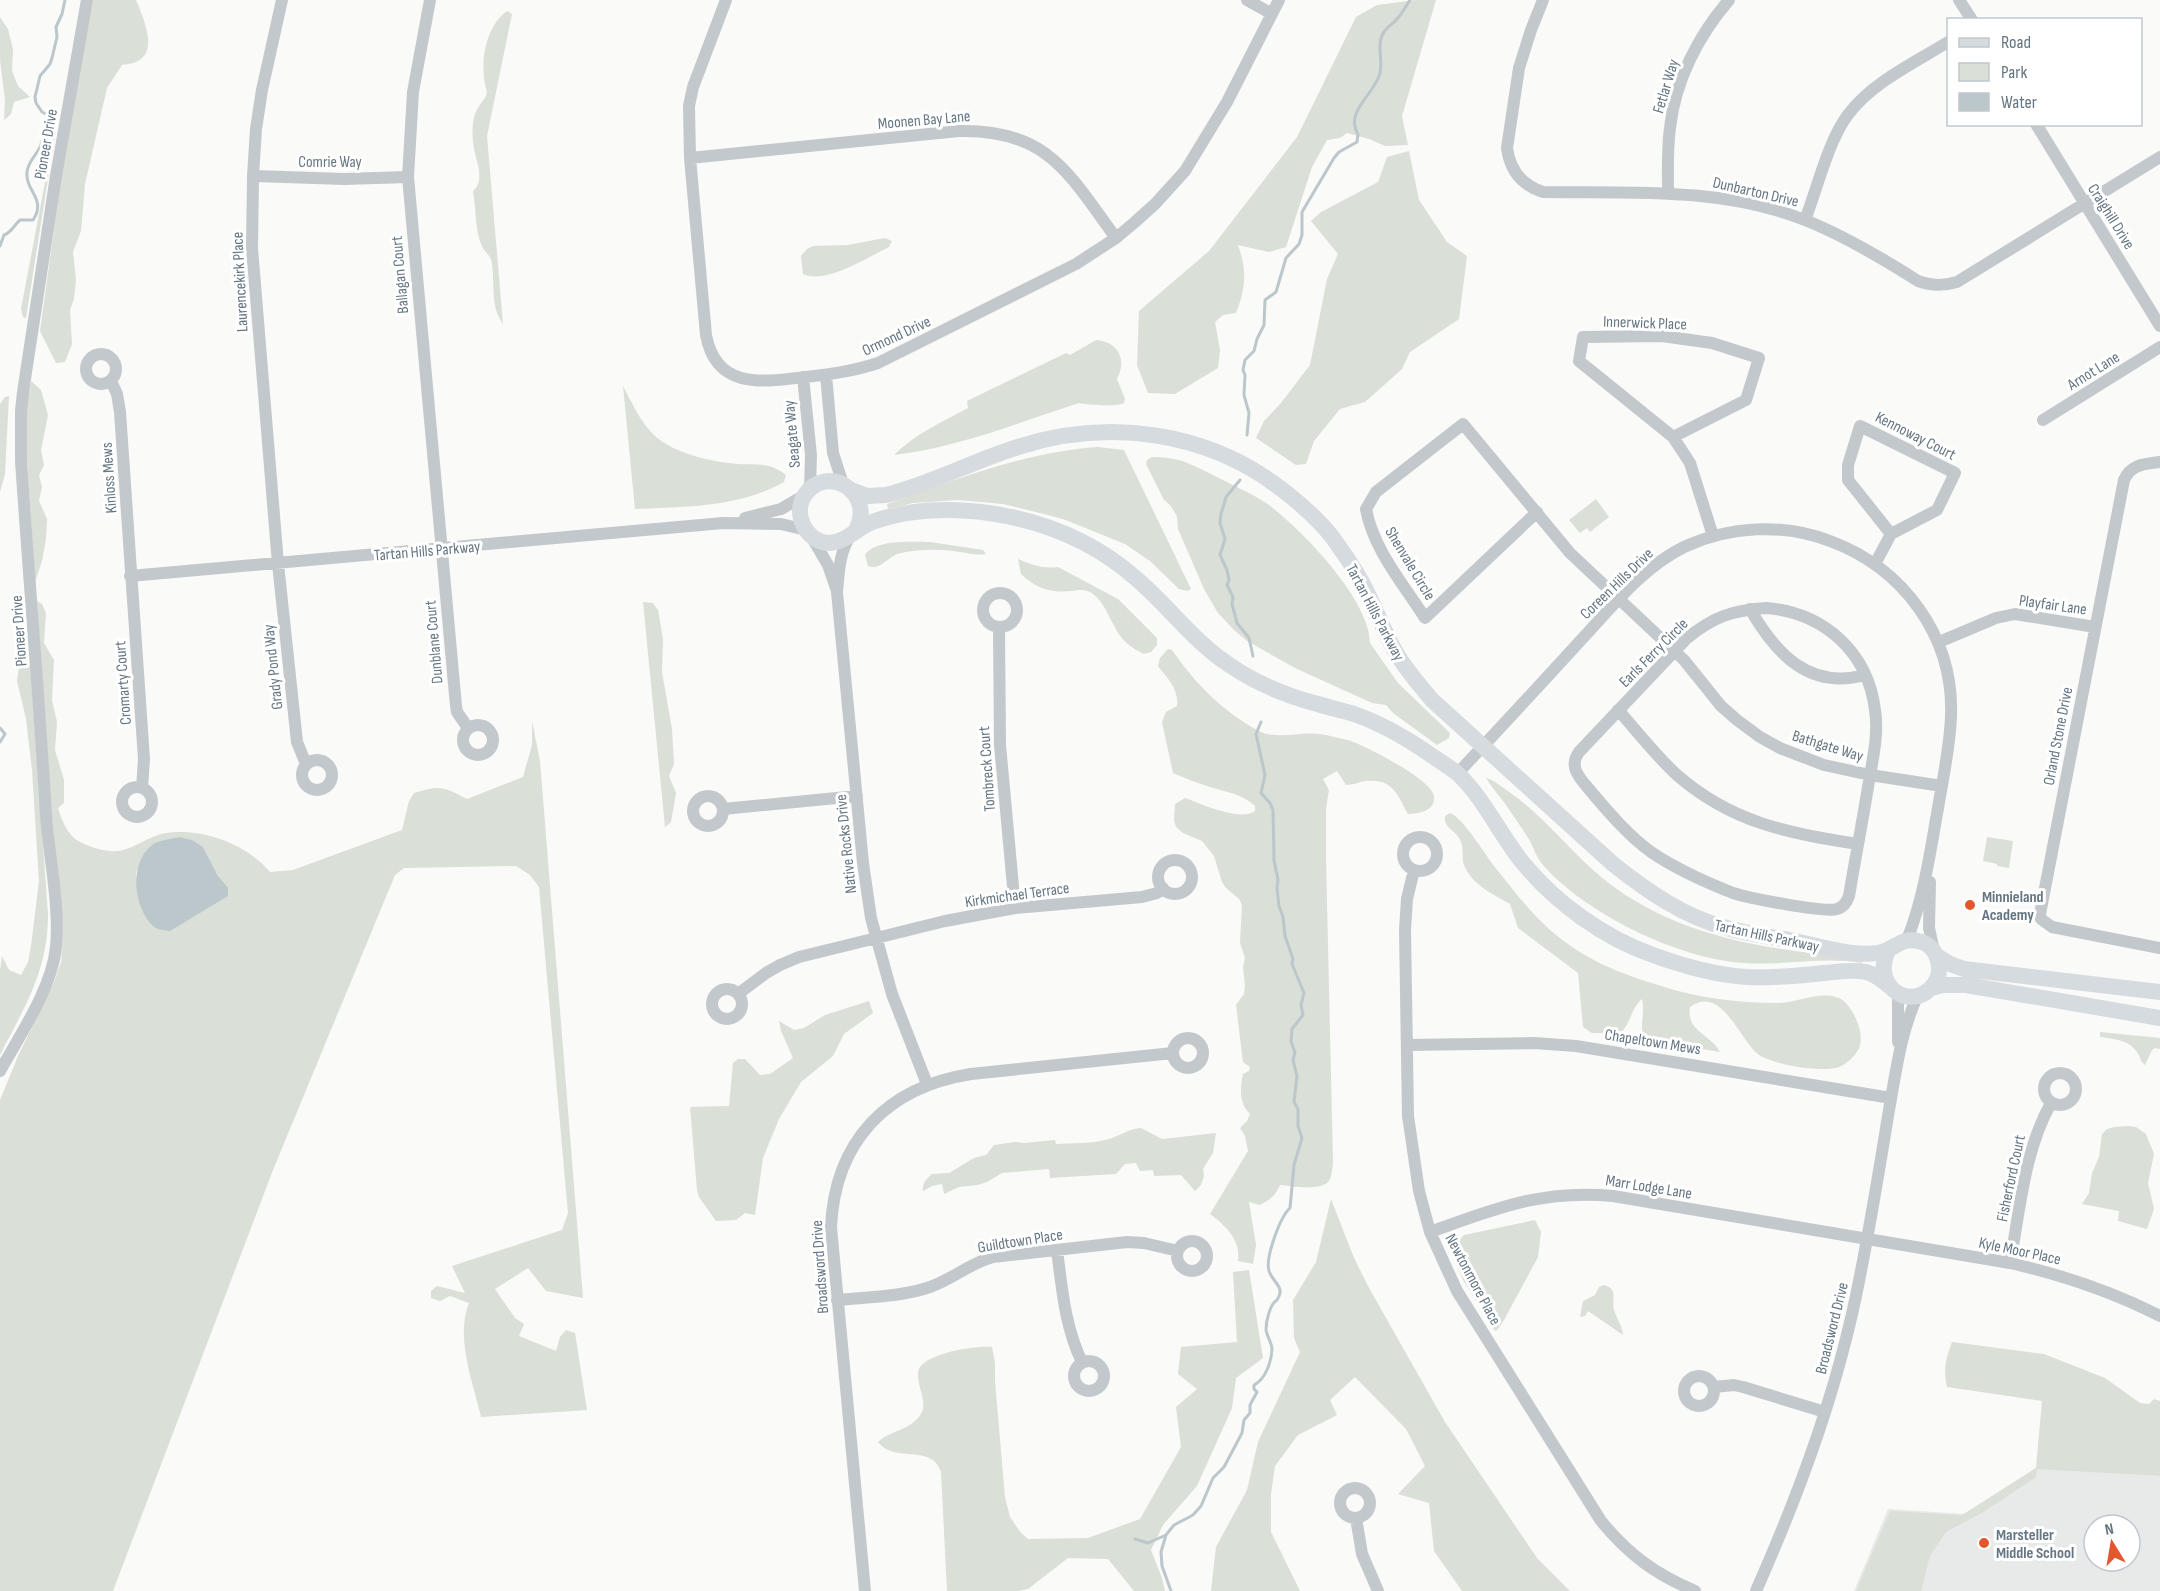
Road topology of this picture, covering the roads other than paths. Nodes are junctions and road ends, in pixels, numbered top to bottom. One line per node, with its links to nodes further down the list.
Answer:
1 (87, 0): 78 (street, Pioneer Drive)
2 (282, 0): 16 (street, Laurencekirk Place)
3 (430, 0): 17 (street, Ballagan Court)
4 (726, 0): 15 (street, Ormond Drive)
5 (1246, 0): 10 (street)
6 (1279, 0): 10 (street, Ormond Drive)
7 (1543, 0): 18 (street, Dunbarton Drive)
8 (1729, 0): 18 (street, Fetlar Way)
9 (1959, 0): 11 (street)
10 (1272, 14): 21 (street, Ormond Drive)
11 (1971, 18)
12 (1947, 43): 20 (street)
13 (2038, 126): 19 (street, Craighill Drive)
14 (2160, 157): 19 (street, Dunbarton Drive)
15 (690, 158): 21 (street, Moonen Bay Lane); 25 (street, Ormond Drive)
16 (253, 176): 17 (street, Comrie Way); 39 (street, Laurencekirk Place)
17 (408, 177): 38 (street, Ballagan Court)
18 (1668, 193): 20 (street, Dunbarton Drive)
19 (2085, 203): 20 (street, Dunbarton Drive); 22 (street, Craighill Drive)
20 (1805, 220)
21 (1116, 238): 24 (street, Ormond Drive)
22 (2160, 326)
23 (2160, 347): 27 (street, Arnot Lane)
24 (826, 375): 25 (street, Ormond Drive); 30 (street)
25 (803, 377): 31 (street, Seagate Way)
26 (111, 381): 41 (street, Kinloss Mews)
27 (2043, 420)
28 (1673, 436): 28 (street, Innerwick Place); 37 (street, Innerwick Place)
29 (2160, 462): 46 (street, Orland Stone Drive)
30 (847, 487): 31 (street, Tartan Hills Parkway); 34 (street); 52 (street, Tartan Hills Parkway)
31 (808, 492): 33 (street, Tartan Hills Parkway); 35 (street)
32 (1536, 512): 32 (street, Shenvale Circle); 43 (street, Shenvale Circle)
33 (723, 523): 35 (street, Tartan Hills Parkway); 38 (street, Tartan Hills Parkway)
34 (853, 532): 35 (street, Tartan Hills Parkway); 42 (street, Native Rocks Drive); 54 (street, Tartan Hills Parkway)
35 (808, 533): 42 (street, Native Rocks Drive)
36 (1891, 534): 36 (street, Kennoway Court); 40 (street)
37 (1713, 536): 40 (street, Coreen Hills Drive); 43 (street, Coreen Hills Drive)
38 (441, 549): 39 (street, Tartan Hills Parkway); 51 (street, Dunblane Court)
39 (278, 564): 41 (street, Tartan Hills Parkway); 53 (street, Grady Pond Way)
40 (1875, 564): 47 (street, Coreen Hills Drive)
41 (130, 576): 57 (street, Cromarty Court)
42 (837, 592): 58 (street, Native Rocks Drive)
43 (1619, 599): 48 (street, Bathgate Way); 52 (street, Coreen Hills Drive)
44 (1750, 609): 48 (street, Earls Ferry Circle); 49 (street, Earls Ferry Circle); 49 (street)
45 (999, 627): 64 (street, Tombreck Court)
46 (2095, 627): 47 (street, Playfair Lane); 67 (street, Orland Stone Drive)
47 (1939, 642): 56 (street, Coreen Hills Drive)
48 (1674, 651): 50 (street, Earls Ferry Circle); 55 (street, Bathgate Way)
49 (1865, 675): 55 (street, Earls Ferry Circle)
50 (1618, 710): 60 (street); 60 (street, Earls Ferry Circle)
51 (468, 728)
52 (1482, 747): 54 (street, Coreen Hills Drive); 68 (street, Tartan Hills Parkway)
53 (306, 764)
54 (1457, 774): 70 (street, Tartan Hills Parkway)
55 (1870, 775): 56 (street, Bathgate Way); 60 (street, Earls Ferry Circle)
56 (1942, 786): 61 (street, Coreen Hills Drive)
57 (142, 788)
58 (857, 796): 59 (street); 65 (street, Native Rocks Drive)
59 (723, 809)
60 (1858, 844)
61 (1928, 869): 66 (street, Coreen Hills Drive); 69 (street, Coreen Hills Drive)
62 (1414, 870): 75 (street, Newtonmore Place)
63 (1163, 888): 64 (street, Kirkmichael Terrace)
64 (1015, 908): 65 (street, Kirkmichael Terrace)
65 (876, 938): 73 (street, Kirkmichael Terrace); 79 (street, Native Rocks Drive)
66 (1907, 940): 68 (street, Tartan Hills Parkway); 69 (street)
67 (2160, 948)
68 (1890, 949): 70 (street)
69 (1936, 954): 71 (street); 72 (street)
70 (1894, 989): 71 (street, Tartan Hills Parkway); 77 (street, Broadsword Drive)
71 (1925, 992): 74 (street, Tartan Hills Parkway); 77 (street, Broadsword Drive)
72 (2160, 992)
73 (738, 994)
74 (2160, 1018)
75 (1407, 1045): 80 (street, Chapeltown Mews); 82 (street, Newtonmore Place)
76 (1173, 1053): 79 (street, Broadsword Drive)
77 (1898, 1061): 80 (street, Broadsword Drive)
78 (0, 1071)
79 (927, 1084): 87 (street, Broadsword Drive)
80 (1891, 1098): 83 (street, Broadsword Drive)
81 (2051, 1103): 86 (street, Fisherford Court)
82 (1430, 1232): 83 (street, Marr Lodge Lane); 95 (street, Newtonmore Place)
83 (1867, 1239): 86 (street, Kyle Moor Place); 91 (street, Broadsword Drive)
84 (1057, 1250): 85 (street, Guildtown Place); 87 (street, Guildtown Place); 89 (street)
85 (1178, 1251)
86 (2010, 1263): 88 (street, Kyle Moor Place)
87 (837, 1300): 93 (street, Broadsword Drive)
88 (2160, 1316)
89 (1082, 1362)
90 (1714, 1388): 91 (street)
91 (1825, 1412): 96 (street, Broadsword Drive)
92 (1356, 1518): 94 (street)
93 (865, 1591)
94 (1378, 1591)
95 (1695, 1591)
96 (1756, 1591)

